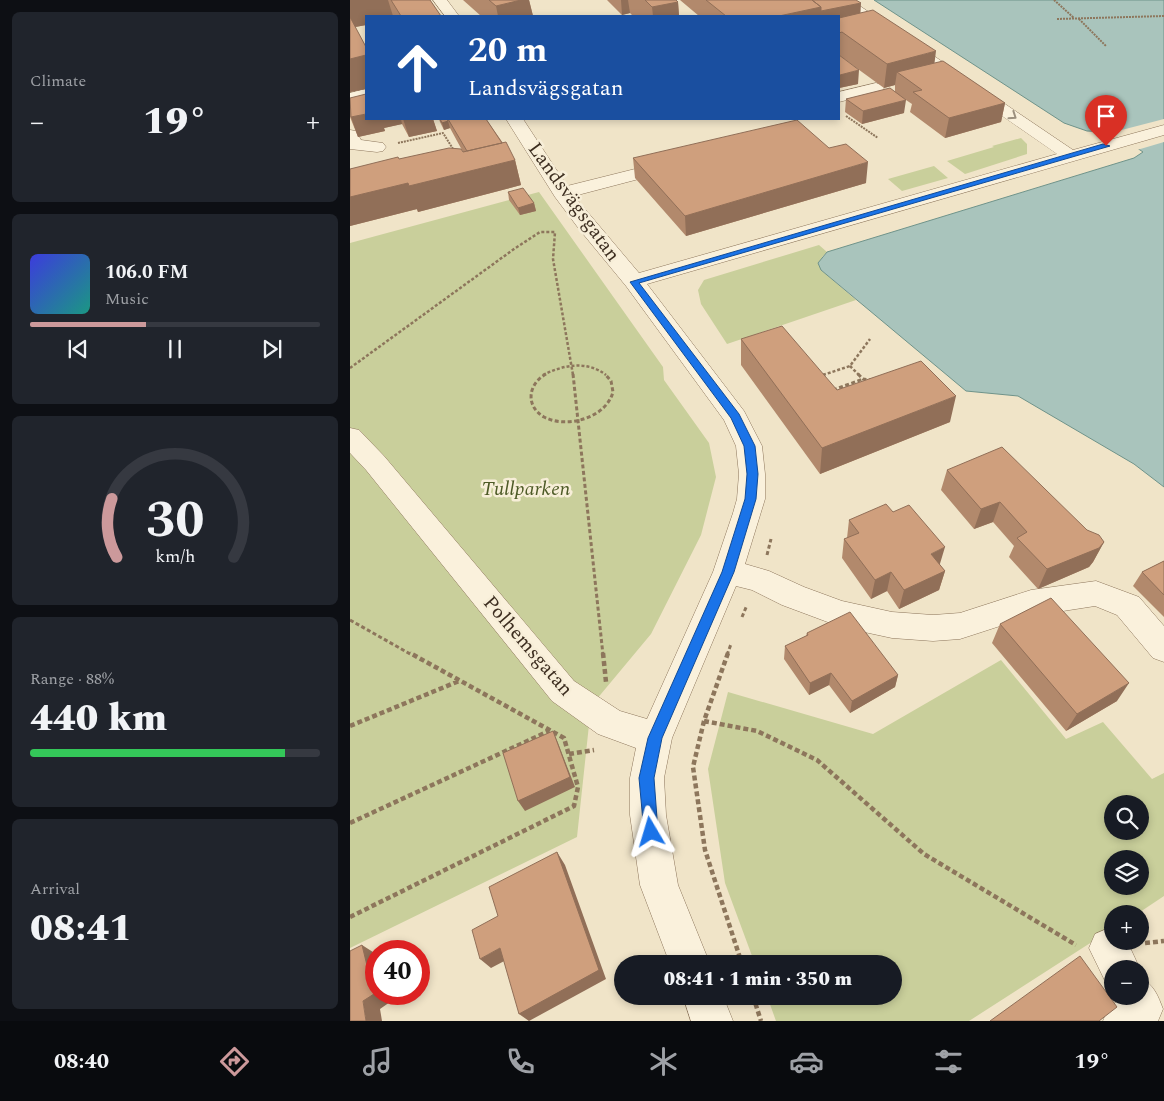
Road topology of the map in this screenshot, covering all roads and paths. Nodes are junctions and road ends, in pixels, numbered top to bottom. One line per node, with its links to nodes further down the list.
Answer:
1 (440, 0): 4 (street)
2 (842, 0): 8 (street)
3 (1054, 0): 6 (path)
4 (451, 15)
5 (1164, 16): 6 (path)
6 (1076, 18): 7 (path); 10 (path)
7 (1057, 19)
8 (876, 23): 9 (street); 24 (street, one-way to 24)
9 (858, 28)
10 (1106, 46)
11 (876, 88): 13 (street)
12 (365, 94): 14 (street)
13 (840, 97)
14 (350, 98)
15 (365, 109): 16 (street)
16 (350, 113)
17 (843, 114): 21 (path)
18 (515, 120): 26 (street, Landsvägsgatan)
19 (1164, 130): 24 (street)
20 (350, 135): 22 (street)
21 (878, 138)
22 (378, 147): 23 (path)
23 (456, 154)
24 (1071, 156): 27 (street)
25 (692, 160): 26 (street)
26 (562, 193): 27 (street, Landsvägsgatan)
27 (634, 282): 39 (street, Landsvägsgatan)
28 (870, 339): 29 (path)
29 (850, 366): 32 (path); 33 (path)
30 (572, 367): 31 (path); 36 (path); 36 (path); 36 (path)
31 (350, 368)
32 (818, 377)
33 (863, 379): 34 (path); 35 (path)
34 (872, 380)
35 (830, 391)
36 (577, 421): 47 (path)
37 (350, 437): 47 (street, Polhemsgatan)
38 (772, 534): 40 (path)
39 (728, 572): 40 (street); 50 (street, Landsvägsgatan)
40 (758, 580): 42 (path); 44 (street)
41 (350, 620): 45 (path)
42 (740, 621)
43 (733, 638): 46 (path)
44 (1164, 648)
45 (459, 681): 48 (path); 49 (path)
46 (704, 721): 53 (path); 55 (path)
47 (610, 723): 50 (street, Polhemsgatan)
48 (350, 726)
49 (549, 731): 51 (path); 52 (path)
50 (655, 738): 54 (street)
51 (350, 823)
52 (350, 917)
53 (1102, 954)
54 (686, 955)
55 (739, 955)
56 (706, 1005): 58 (street)
57 (756, 1005): 59 (path)
58 (712, 1021)
59 (761, 1021)

